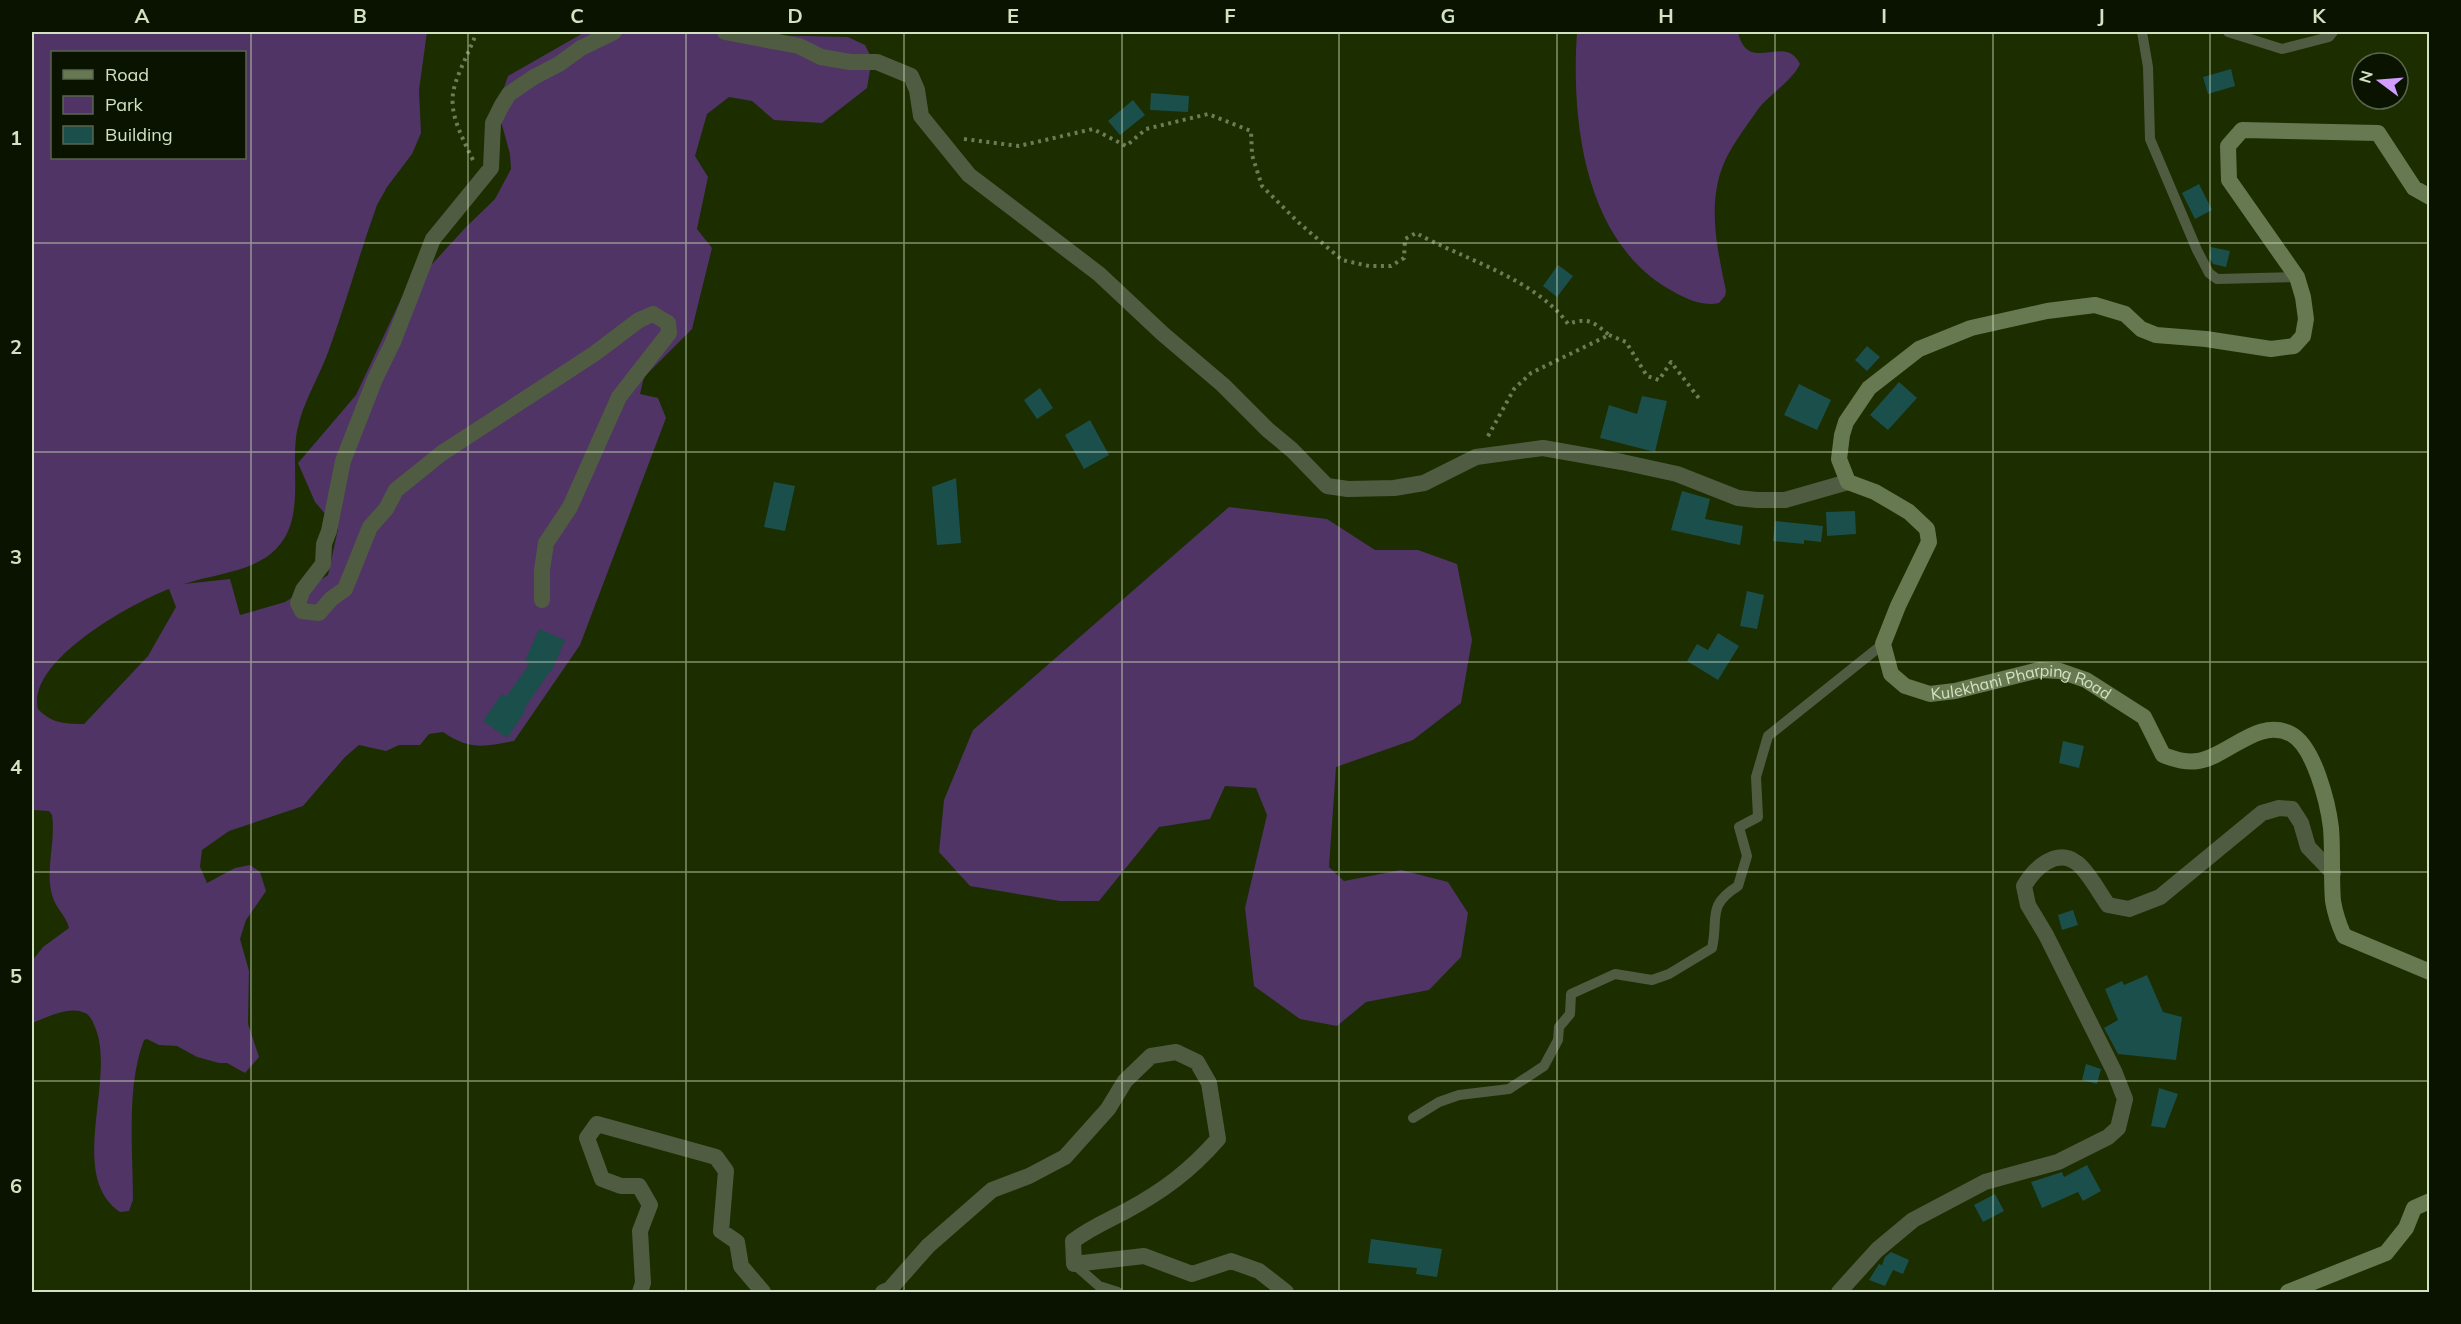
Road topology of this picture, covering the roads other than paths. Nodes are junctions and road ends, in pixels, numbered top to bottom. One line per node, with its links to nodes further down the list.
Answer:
1 (614, 32): 9 (street)
2 (725, 32): 8 (street)
3 (2142, 32): 7 (lane)
4 (2228, 32): 5 (lane)
5 (2333, 32)
6 (2430, 197): 7 (main road)
7 (2297, 277): 8 (main road)
8 (1848, 482): 10 (main road)
9 (542, 600)
10 (1883, 644): 11 (main road, Kulekhani Pharping Road); 13 (lane)
11 (2334, 873): 12 (main road, Kulekhani Pharping Road); 21 (street)
12 (2430, 972)
13 (1413, 1118)
14 (2430, 1201): 22 (main road)
15 (1074, 1264): 18 (street); 19 (lane); 20 (street)
16 (640, 1293): 17 (street)
17 (763, 1293)
18 (883, 1293)
19 (1118, 1293)
20 (1286, 1293)
21 (1839, 1293)
22 (2288, 1293)

